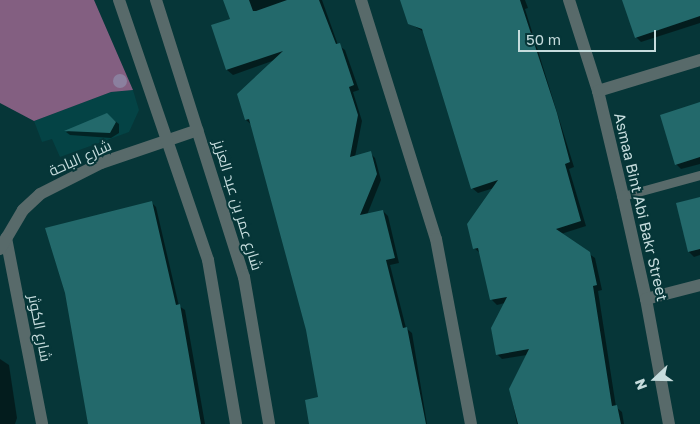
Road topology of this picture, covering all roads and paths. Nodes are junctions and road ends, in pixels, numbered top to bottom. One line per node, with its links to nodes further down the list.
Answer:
1 (119, 0): 8 (street)
2 (156, 0): 7 (street, شارع عمر بن عبد العزيز)
3 (361, 0): 17 (street)
4 (569, 0): 6 (street, Asmaa Bint Abi Bakr Street)
5 (700, 60): 6 (street)
6 (598, 91): 10 (street, Asmaa Bint Abi Bakr Street)
7 (198, 130): 8 (street, شارع الباحة); 16 (street, شارع عمر بن عبد العزيز)
8 (167, 141): 11 (street, شارع الباحة); 15 (street)
9 (700, 175): 10 (lane)
10 (623, 196): 13 (street, Asmaa Bint Abi Bakr Street)
11 (3, 243): 14 (street, شارع الكوثر)
12 (700, 285): 13 (street)
13 (646, 299): 18 (street, Asmaa Bint Abi Bakr Street)
14 (40, 422)
15 (236, 424)
16 (269, 424)
17 (471, 424)
18 (669, 424)

